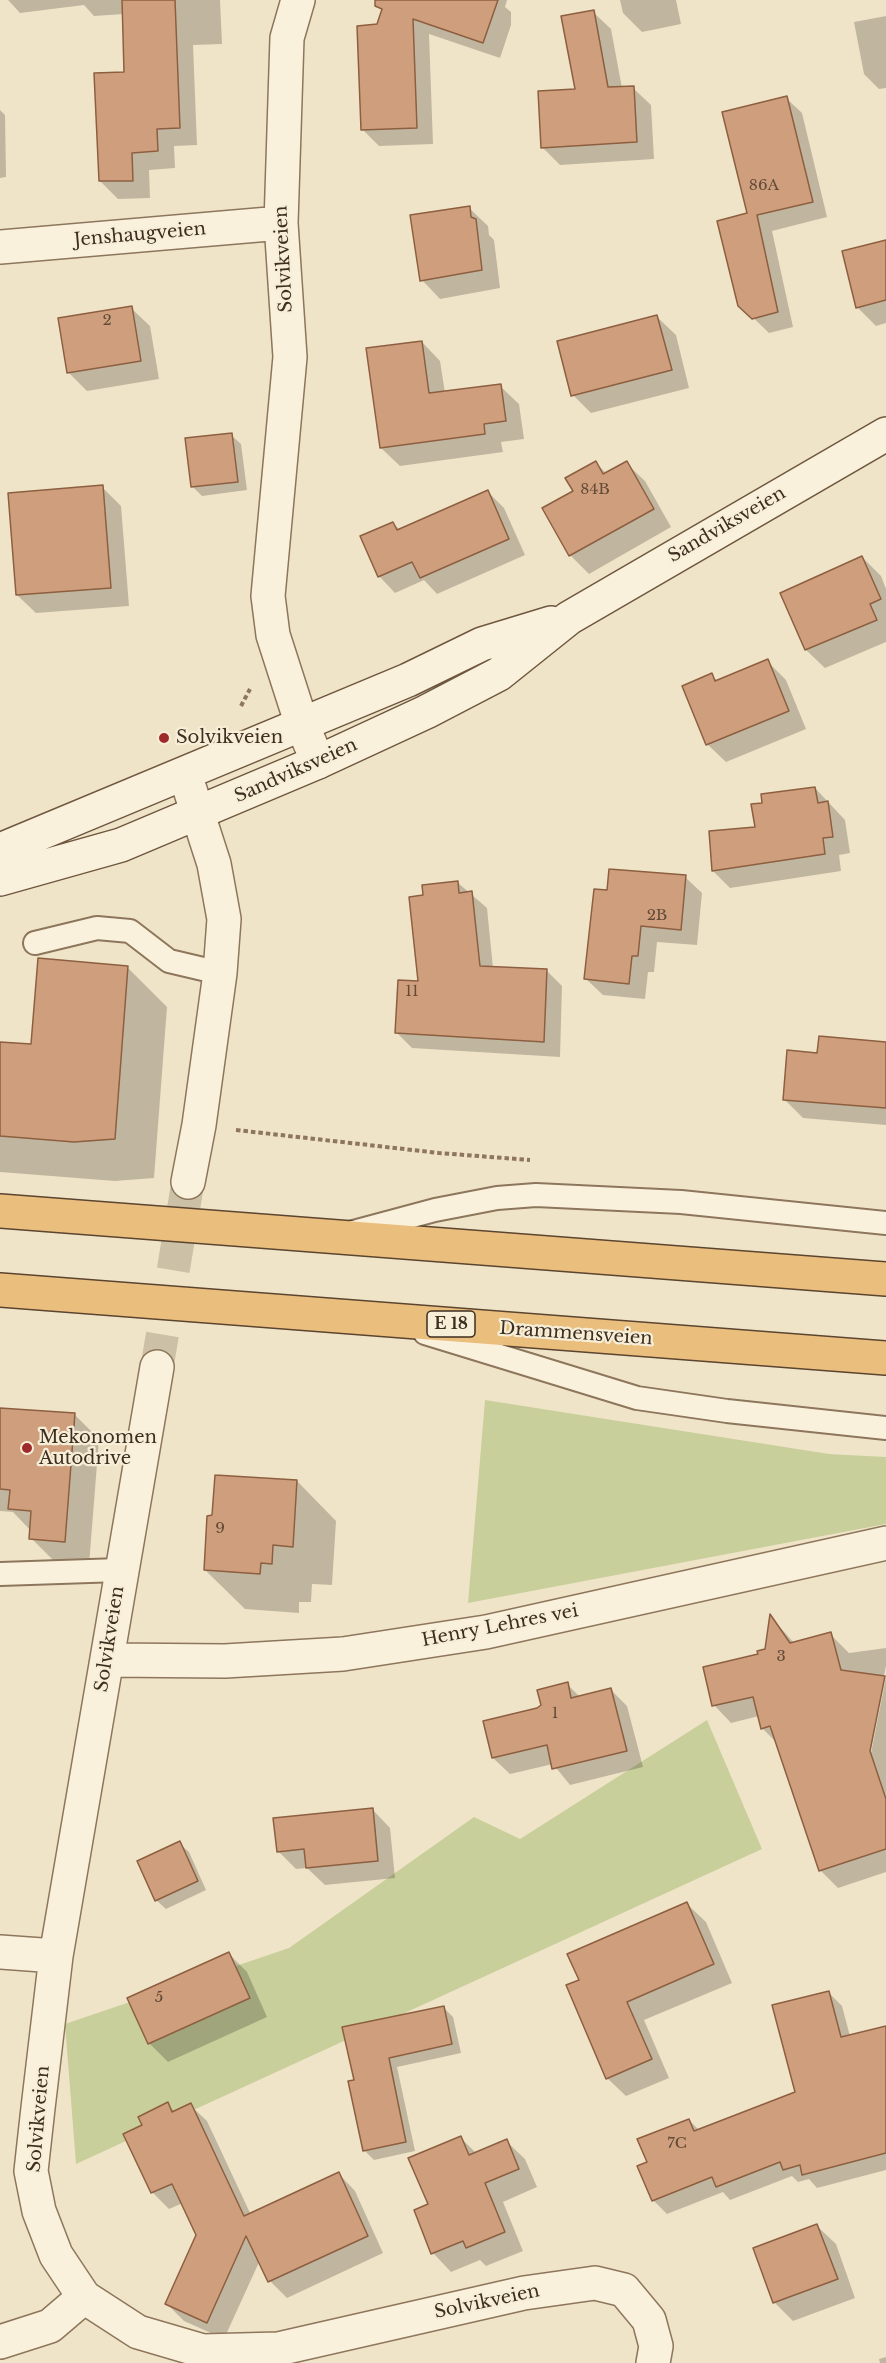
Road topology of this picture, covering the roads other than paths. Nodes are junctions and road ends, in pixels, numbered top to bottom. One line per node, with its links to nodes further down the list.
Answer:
1 (298, 0): 2 (street, Solvikveien)
2 (281, 223): 3 (street, Jenshaugveien); 6 (street, Solvikveien)
3 (0, 247)
4 (886, 434): 5 (street, Sandviksveien)
5 (569, 618): 6 (street, Sandviksveien); 7 (street, Sandviksveien)
6 (301, 723): 7 (street, Solvikveien); 8 (street, Sandviksveien)
7 (318, 762): 9 (street, Sandviksveien)
8 (185, 774): 9 (street); 10 (street, Sandviksveien)
9 (199, 814): 11 (street, Sandviksveien); 13 (street)
10 (0, 850)
11 (0, 879)
12 (35, 943): 13 (lane)
13 (220, 973): 14 (street)
14 (188, 1182)
15 (14, 1212): 17 (highway)
16 (886, 1223): 17 (lane)
17 (341, 1235): 18 (highway)
18 (886, 1278)
19 (8, 1291): 20 (highway, Drammensveien / E 18)
20 (374, 1318): 21 (highway, Drammensveien / E 18); 23 (lane)
21 (886, 1358)
22 (157, 1366): 25 (street, Solvikveien)
23 (886, 1428)
24 (886, 1543): 27 (street, Henry Lehres vei)
25 (120, 1570): 26 (lane); 27 (street, Solvikveien)
26 (0, 1574)
27 (108, 1660): 29 (street, Solvikveien)
28 (0, 1952): 29 (street)
29 (56, 1956): 30 (street, Solvikveien)
30 (84, 2297): 31 (street); 32 (street, Solvikveien)
31 (0, 2342)
32 (653, 2363)

